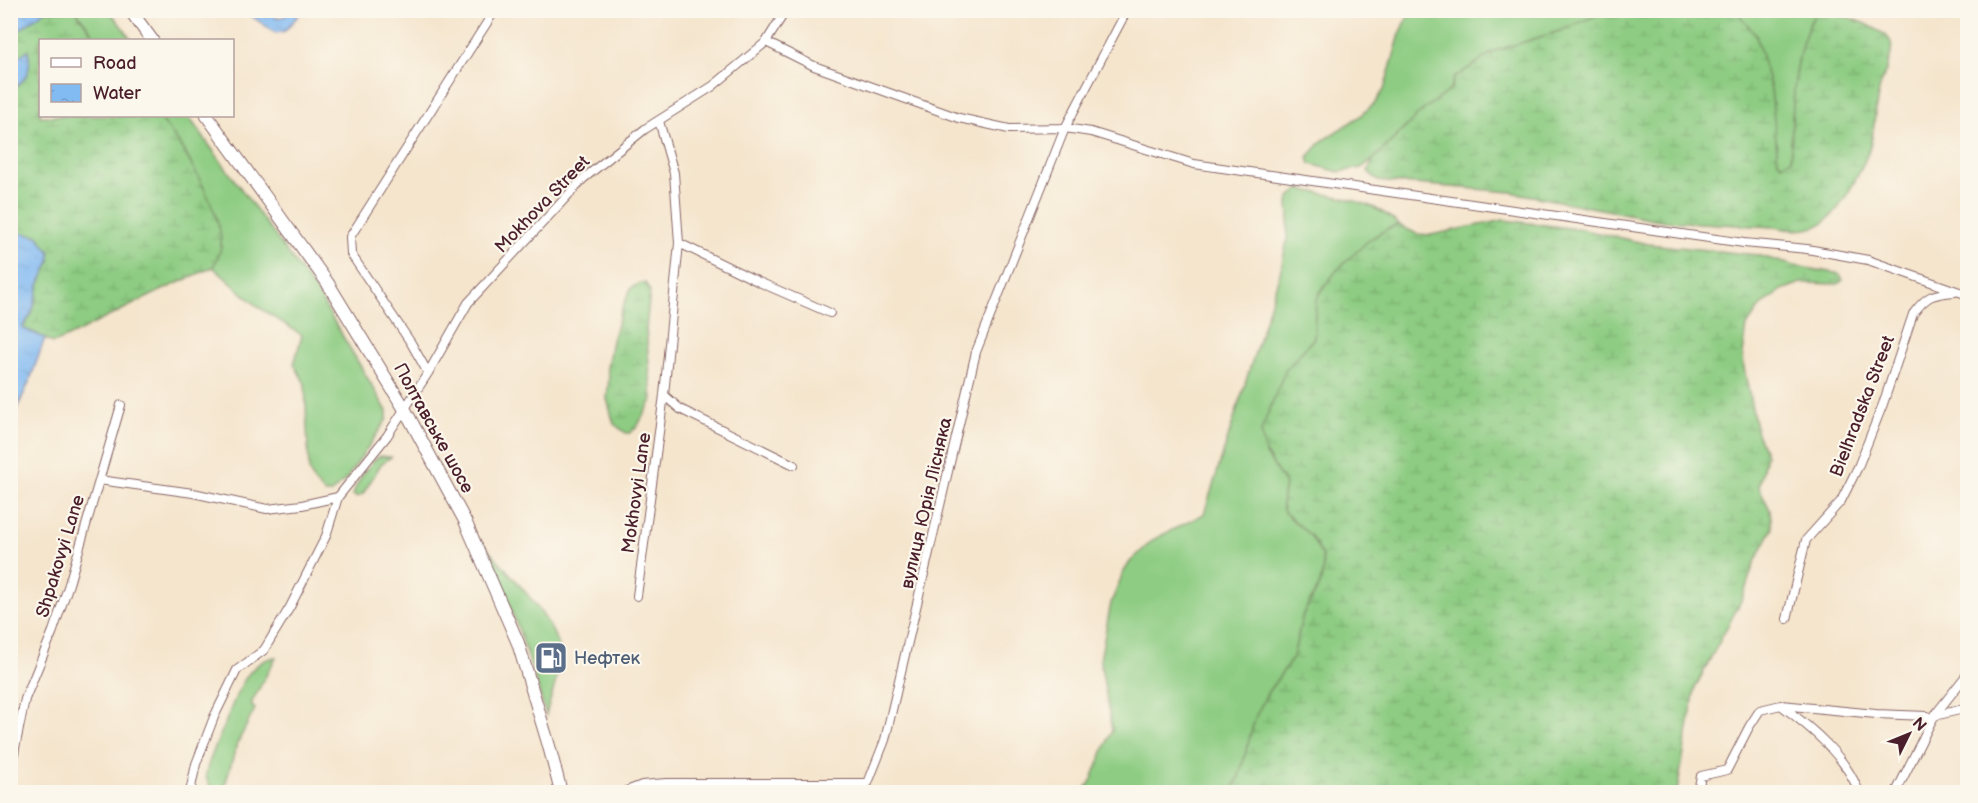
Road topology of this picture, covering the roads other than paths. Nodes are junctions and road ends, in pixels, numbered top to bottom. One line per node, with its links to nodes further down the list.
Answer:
1 (130, 10): 5 (main road)
2 (495, 10): 14 (street)
3 (786, 10): 6 (street, Mokhova Street)
4 (1127, 10): 9 (street, вулиця Юрія Лісняка)
5 (151, 39)
6 (766, 42): 8 (street, Mokhova Street); 9 (street)
7 (208, 117): 17 (main road, Полтавське шосе)
8 (659, 121): 10 (street, Mokhovyi Lane); 14 (street, Mokhova Street)
9 (1065, 128): 11 (street); 30 (street, вулиця Юрія Лісняка)
10 (679, 243): 13 (street); 15 (street, Mokhovyi Lane)
11 (1957, 292): 12 (street); 22 (street, Bielhradska Street)
12 (1968, 295)
13 (830, 313)
14 (428, 373): 17 (street, Mokhova Street)
15 (664, 395): 18 (street); 21 (street, Mokhovyi Lane)
16 (122, 405): 19 (street, Shpakovyi Lane)
17 (404, 408): 20 (street, Mokhova Street); 29 (main road, Полтавське шосе)
18 (794, 465)
19 (99, 480): 20 (street); 27 (street, Shpakovyi Lane)
20 (338, 497): 28 (street, Mokhova Street)
21 (637, 596)
22 (1787, 619)
23 (1968, 673): 26 (street)
24 (1781, 705): 26 (street); 31 (street); 32 (street)
25 (1968, 708): 26 (street)
26 (1934, 717): 33 (street)
27 (10, 785)
28 (190, 792)
29 (561, 792)
30 (624, 792)
31 (1698, 792)
32 (1859, 792)
33 (1896, 792)

